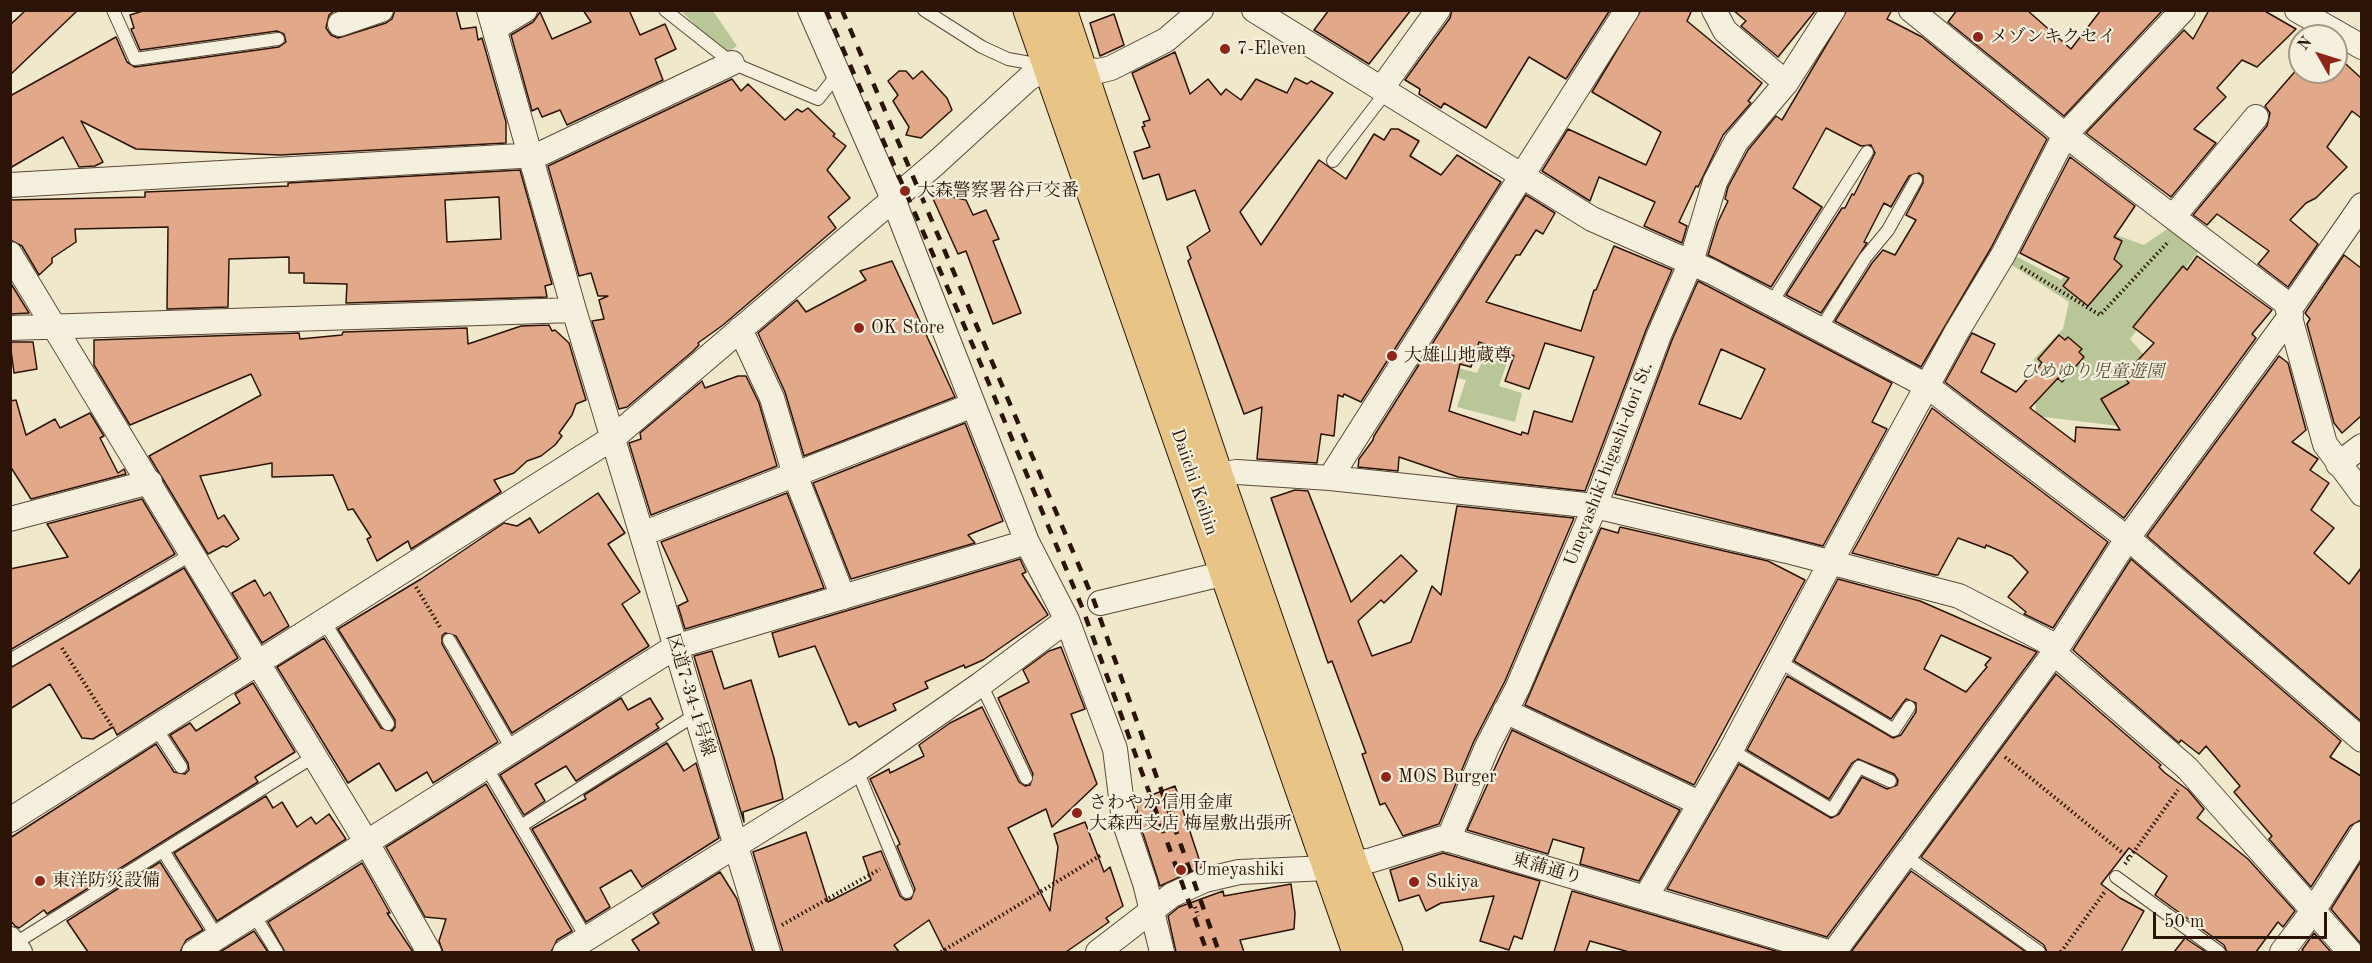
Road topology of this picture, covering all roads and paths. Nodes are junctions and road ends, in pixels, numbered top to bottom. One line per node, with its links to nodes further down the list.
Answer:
1 (113, 10): 20 (lane)
2 (381, 10): 19 (street)
3 (525, 10): 18 (street)
4 (665, 10): 22 (lane)
5 (810, 10): 24 (street)
6 (924, 10): 23 (lane)
7 (1030, 10): 23 (highway, Daiichi Keihin)
8 (1060, 10): 23 (highway, Daiichi Keihin)
9 (1201, 10): 23 (street)
10 (1254, 10): 26 (street)
11 (1438, 10): 26 (street)
12 (1626, 10): 32 (street)
13 (1714, 10): 25 (street)
14 (1833, 10): 25 (street, Umeyashiki higashi-dori St.)
15 (1911, 10): 28 (street)
16 (2183, 10): 28 (street)
17 (2297, 10): 21 (street)
18 (492, 19): 30 (street, 区道7-34-1号線)
19 (340, 24)
20 (278, 39)
21 (2361, 47)
22 (732, 63): 24 (lane); 30 (street)
23 (1065, 69): 35 (street); 54 (highway, Daiichi Keihin); 66 (highway, Daiichi Keihin)
24 (837, 75): 35 (street)
25 (1786, 83): 40 (street, Umeyashiki higashi-dori St.)
26 (1383, 91): 31 (lane); 32 (street)
27 (2256, 117): 37 (street)
28 (2065, 135): 37 (street); 39 (street)
29 (1867, 152): 41 (lane)
30 (529, 155): 34 (street); 42 (street, 区道7-34-1号線)
31 (1333, 161)
32 (1520, 177): 40 (street); 55 (street)
33 (1916, 180): 47 (lane)
34 (10, 185)
35 (893, 198): 46 (street); 49 (street)
36 (2361, 205): 43 (street)
37 (2178, 221): 39 (path); 43 (street)
38 (10, 254): 44 (street)
39 (2003, 255): 48 (street)
40 (1691, 262): 41 (street); 58 (street, Umeyashiki higashi-dori St.)
41 (1770, 305): 47 (street)
42 (574, 310): 44 (street); 50 (street, 区道7-34-1号線)
43 (2290, 312): 52 (street); 61 (street)
44 (55, 325): 45 (street); 56 (street)
45 (10, 328)
46 (740, 329): 50 (street); 53 (street)
47 (1820, 330): 48 (street)
48 (1928, 386): 61 (street); 64 (street)
49 (973, 405): 53 (street); 62 (street)
50 (614, 437): 60 (street, 区道7-34-1号線); 65 (street)
51 (2361, 446): 52 (street)
52 (2338, 464): 57 (street)
53 (795, 475): 60 (street); 67 (street)
54 (1216, 476): 55 (street); 107 (highway, Daiichi Keihin)
55 (1330, 478): 58 (street)
56 (150, 482): 59 (street); 63 (street)
57 (2361, 494)
58 (1594, 506): 64 (street); 80 (street, Umeyashiki higashi-dori St.)
59 (10, 519)
60 (642, 534): 73 (street, 区道7-34-1号線)
61 (2127, 539): 74 (street); 84 (street)
62 (1027, 542): 67 (street); 70 (street)
63 (192, 554): 71 (lane); 77 (street)
64 (1831, 562): 74 (street); 76 (street)
65 (404, 569): 69 (street); 72 (path)
66 (1226, 573): 68 (street); 107 (highway, Daiichi Keihin)
67 (843, 597): 73 (street)
68 (1100, 603)
69 (323, 620): 77 (street); 82 (lane)
70 (1067, 620): 78 (street); 111 (street)
71 (53, 635): 75 (lane); 86 (path)
72 (449, 640): 87 (lane)
73 (675, 647): 81 (street, 区道7-34-1号線); 87 (street)
74 (2054, 653): 85 (street); 112 (street)
75 (10, 660)
76 (1778, 661): 79 (lane); 88 (street)
77 (256, 662): 83 (street); 89 (street)
78 (981, 684): 92 (street); 93 (lane)
79 (1909, 707)
80 (1505, 711): 95 (street); 99 (street, Umeyashiki higashi-dori St.)
81 (695, 715): 97 (lane); 101 (street, 区道7-34-1号線)
82 (387, 724)
83 (155, 727): 86 (street); 91 (lane)
84 (2361, 740)
85 (1988, 743): 104 (street); 105 (path)
86 (124, 747): 96 (street)
87 (512, 749): 90 (street)
88 (1731, 750): 94 (lane); 95 (street)
89 (313, 757): 100 (street); 102 (lane)
90 (485, 765): 97 (lane); 100 (street)
91 (181, 767)
92 (857, 770): 101 (street); 106 (lane)
93 (1026, 778)
94 (1890, 780)
95 (1699, 803): 110 (street)
96 (10, 820)
97 (521, 826): 115 (lane)
98 (2361, 834): 112 (street)
99 (1448, 840): 107 (street); 110 (street, 東蒲通り)
100 (367, 843): 113 (street); 120 (street)
101 (734, 846): 115 (street); 116 (street, 区道7-34-1号線)
102 (163, 851): 114 (lane); 117 (lane)
103 (1101, 855): 122 (path)
104 (1905, 856): 128 (street); 129 (lane)
105 (2129, 858)
106 (894, 860): 109 (lane); 116 (path)
107 (1340, 866): 111 (street); 125 (highway, Daiichi Keihin); 126 (highway, Daiichi Keihin)
108 (2115, 877): 130 (lane)
109 (907, 892)
110 (1646, 897): 127 (street, 東蒲通り)
111 (1151, 910): 123 (street); 124 (street)
112 (2313, 910): 131 (street); 132 (street)
113 (254, 915): 114 (street); 119 (lane)
114 (218, 938): 118 (street)
115 (587, 939): 121 (street)
116 (766, 944)
117 (15, 945)
118 (194, 952)
119 (277, 952)
120 (429, 952)
121 (565, 952)
122 (941, 952)
123 (1098, 952)
124 (1162, 952)
125 (1359, 952)
126 (1386, 952)
127 (1828, 952)
128 (1834, 952)
129 (2039, 952)
130 (2219, 952)
131 (2282, 952)
132 (2350, 952)

